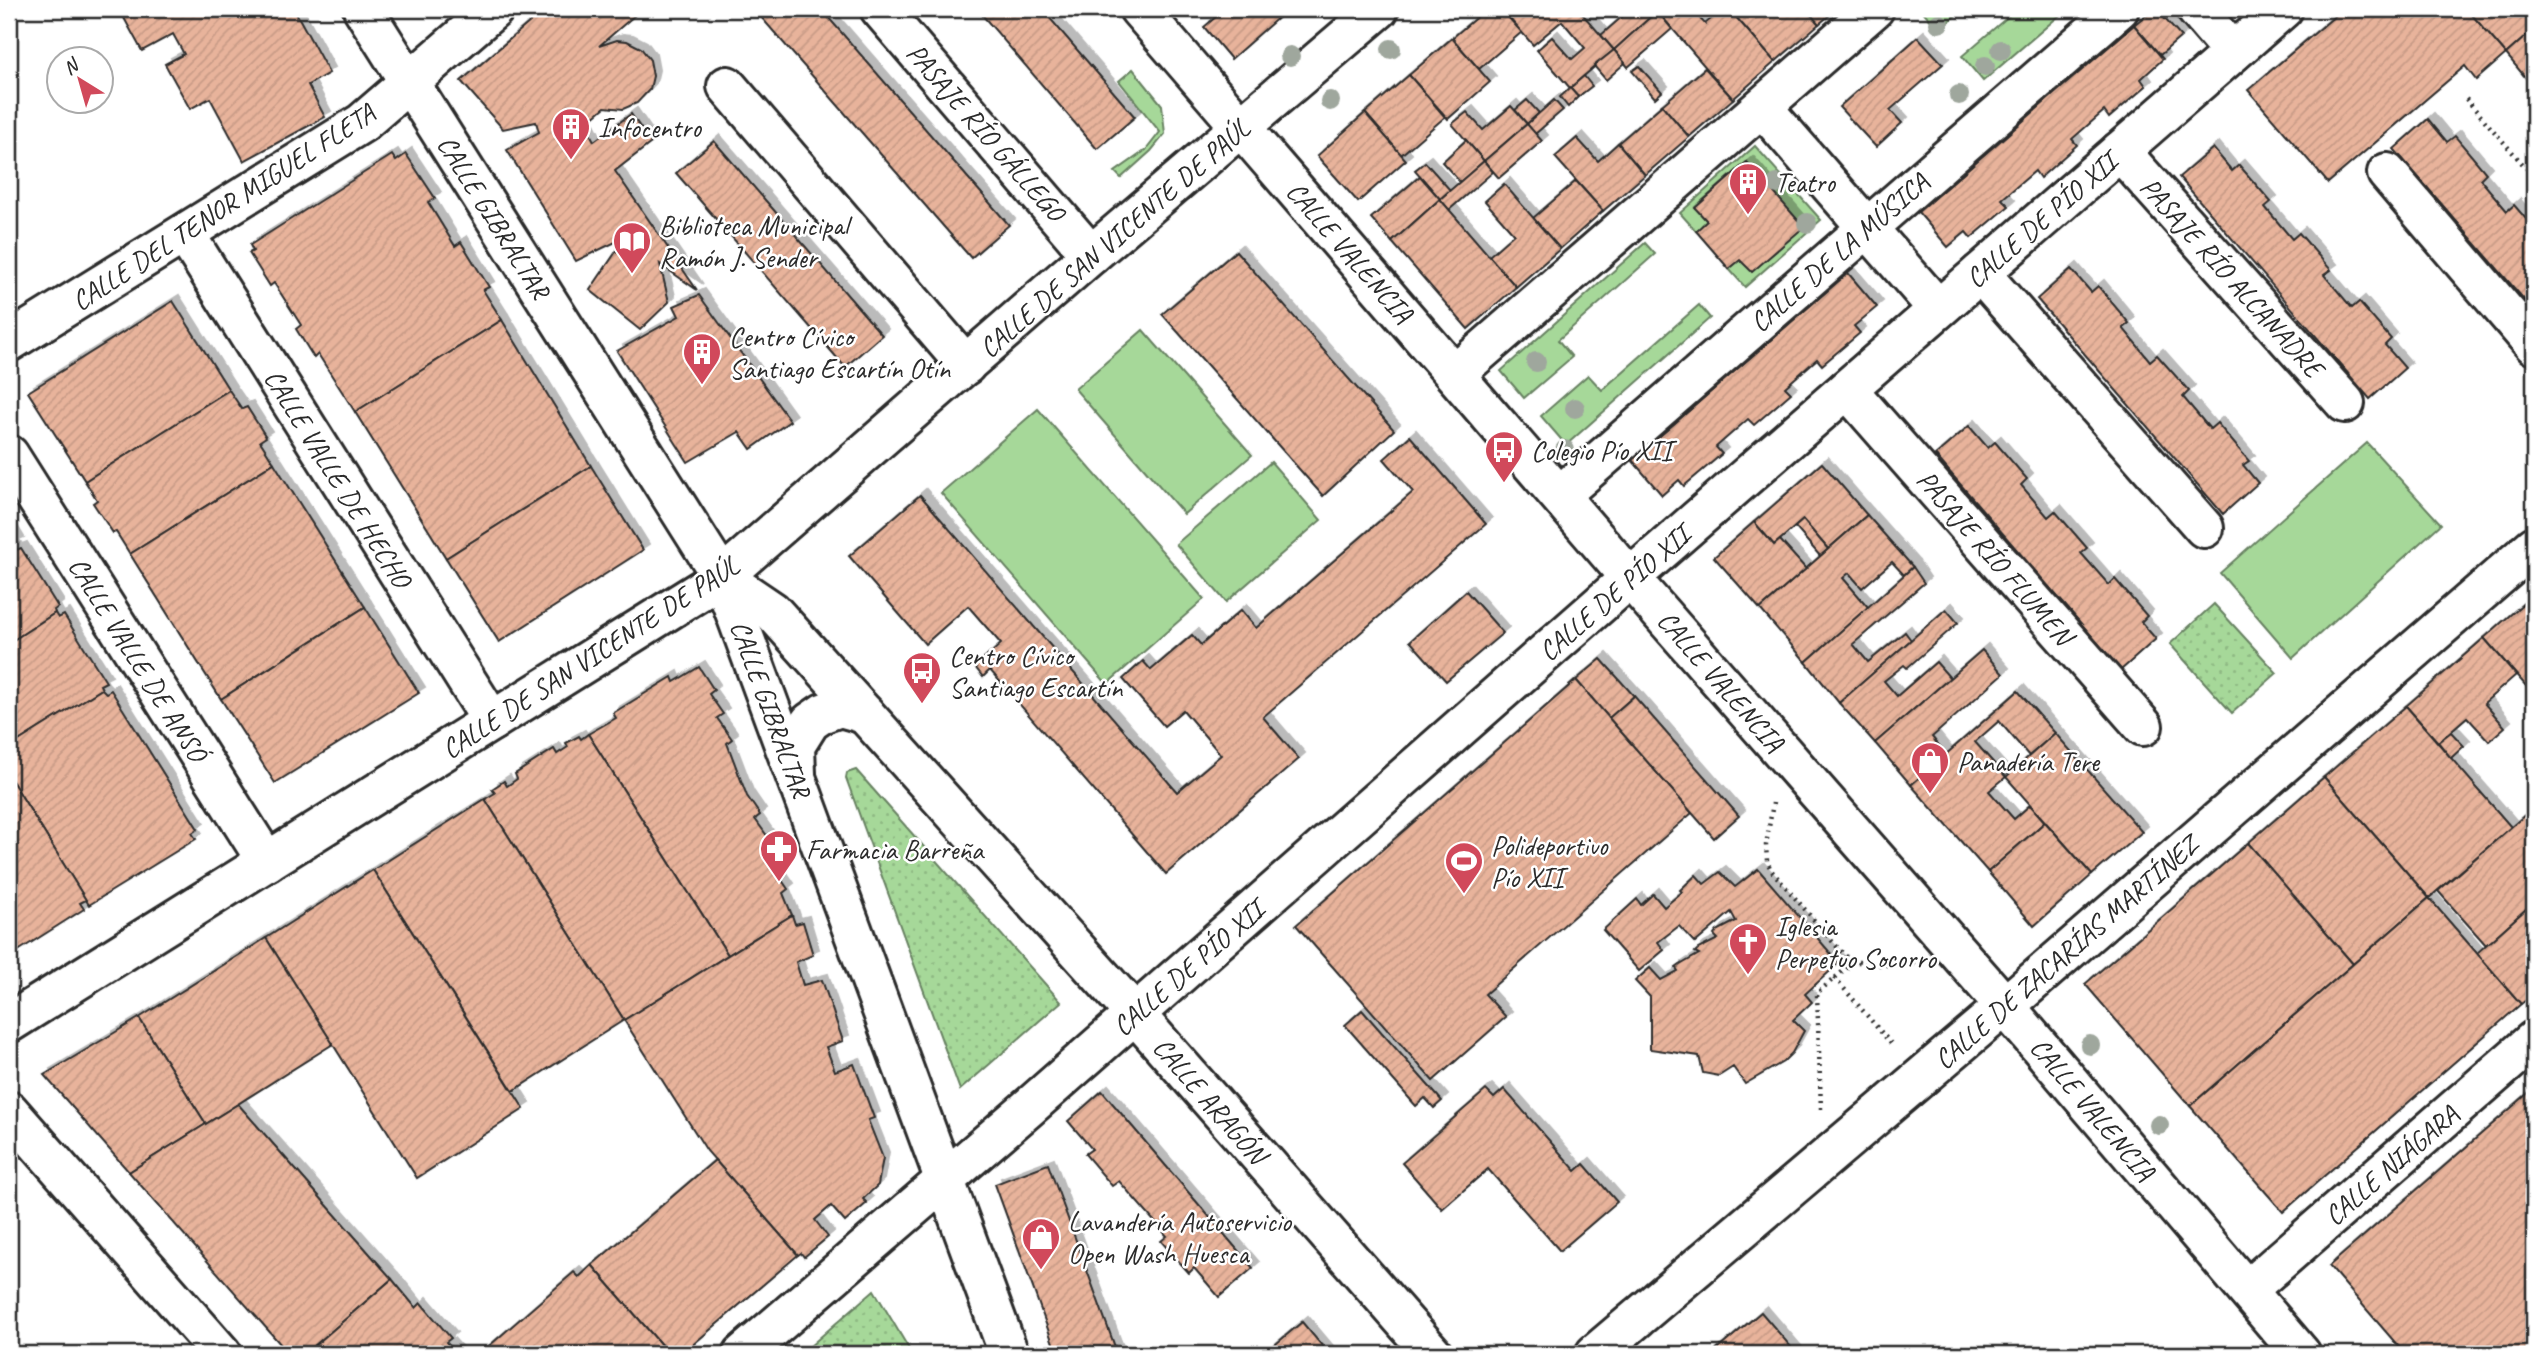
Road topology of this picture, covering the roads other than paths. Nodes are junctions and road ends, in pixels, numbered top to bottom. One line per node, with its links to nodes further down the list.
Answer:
1 (363, 9): 11 (street, CALLE GIBRALTAR)
2 (494, 9): 11 (street, CALLE DEL TENOR MIGUEL FLETA)
3 (880, 9): 19 (street, PASAJE RÍO GÁLLEGO)
4 (1139, 9): 14 (street, CALLE VALENCIA)
5 (1380, 9): 14 (street, CALLE DE SAN VICENTE DE PAÚL)
6 (1874, 9): 13 (street)
7 (2119, 9): 17 (street, CALLE DE LA MÚSICA)
8 (2196, 9): 10 (street)
9 (2283, 9): 10 (street, CALLE DE PÍO XII)
10 (2234, 52): 15 (street, CALLE DE PÍO XII)
11 (409, 82): 18 (street, CALLE DEL TENOR MIGUEL FLETA); 32 (street, CALLE GIBRALTAR)
12 (727, 86): 24 (street)
13 (1762, 107): 17 (street); 25 (street)
14 (1243, 127): 19 (street, CALLE DE SAN VICENTE DE PAÚL); 25 (street, CALLE VALENCIA)
15 (2120, 151): 20 (street, CALLE DE PÍO XII); 27 (street, PASAJE RÍO ALCANADRE)
16 (2388, 173): 23 (street)
17 (1867, 228): 21 (street); 29 (street, CALLE DE LA MÚSICA)
18 (185, 234): 22 (street, CALLE DEL TENOR MIGUEL FLETA); 35 (street, CALLE VALLE DE HECHO)
19 (1091, 255): 24 (street, CALLE DE SAN VICENTE DE PAÚL)
20 (1980, 273): 21 (street, CALLE DE PÍO XII); 30 (street)
21 (1938, 309): 26 (street, CALLE DE PÍO XII)
22 (9, 342)
23 (2534, 345)
24 (966, 365): 32 (street, CALLE DE SAN VICENTE DE PAÚL)
25 (1455, 374): 29 (street, CALLE VALENCIA)
26 (1847, 389): 33 (street, CALLE DE PÍO XII); 36 (street, PASAJE RÍO FLUMEN)
27 (2345, 403)
28 (9, 456): 38 (street, CALLE VALLE DE ANSÓ)
29 (1560, 495): 33 (street, CALLE VALENCIA)
30 (2204, 528)
31 (2534, 546): 39 (street, CALLE DE ZACARÍAS MARTÍNEZ)
32 (722, 577): 34 (street, CALLE ARAGÓN); 35 (street, CALLE DE SAN VICENTE DE PAÚL); 37 (street, CALLE GIBRALTAR)
33 (1630, 578): 39 (street, CALLE VALENCIA); 40 (street, CALLE DE PÍO XII)
34 (865, 714): 37 (street); 40 (street, CALLE ARAGÓN)
35 (492, 721): 38 (street, CALLE DE SAN VICENTE DE PAÚL)
36 (2143, 726)
37 (796, 776): 44 (street, CALLE GIBRALTAR)
38 (267, 862): 41 (street, CALLE DE SAN VICENTE DE PAÚL)
39 (2005, 1006): 45 (street, CALLE VALENCIA); 50 (street, CALLE DE ZACARÍAS MARTÍNEZ)
40 (1135, 1014): 44 (street, CALLE DE PÍO XII); 49 (street, CALLE ARAGÓN)
41 (9, 1023)
42 (2534, 1040): 45 (street, CALLE NIÁGARA)
43 (9, 1111): 46 (street)
44 (946, 1180): 47 (street, CALLE DE PÍO XII); 48 (street, CALLE GIBRALTAR)
45 (2247, 1290): 51 (street, CALLE VALENCIA)
46 (222, 1354)
47 (743, 1354)
48 (1009, 1354)
49 (1433, 1354)
50 (1595, 1354)
51 (2301, 1354)

